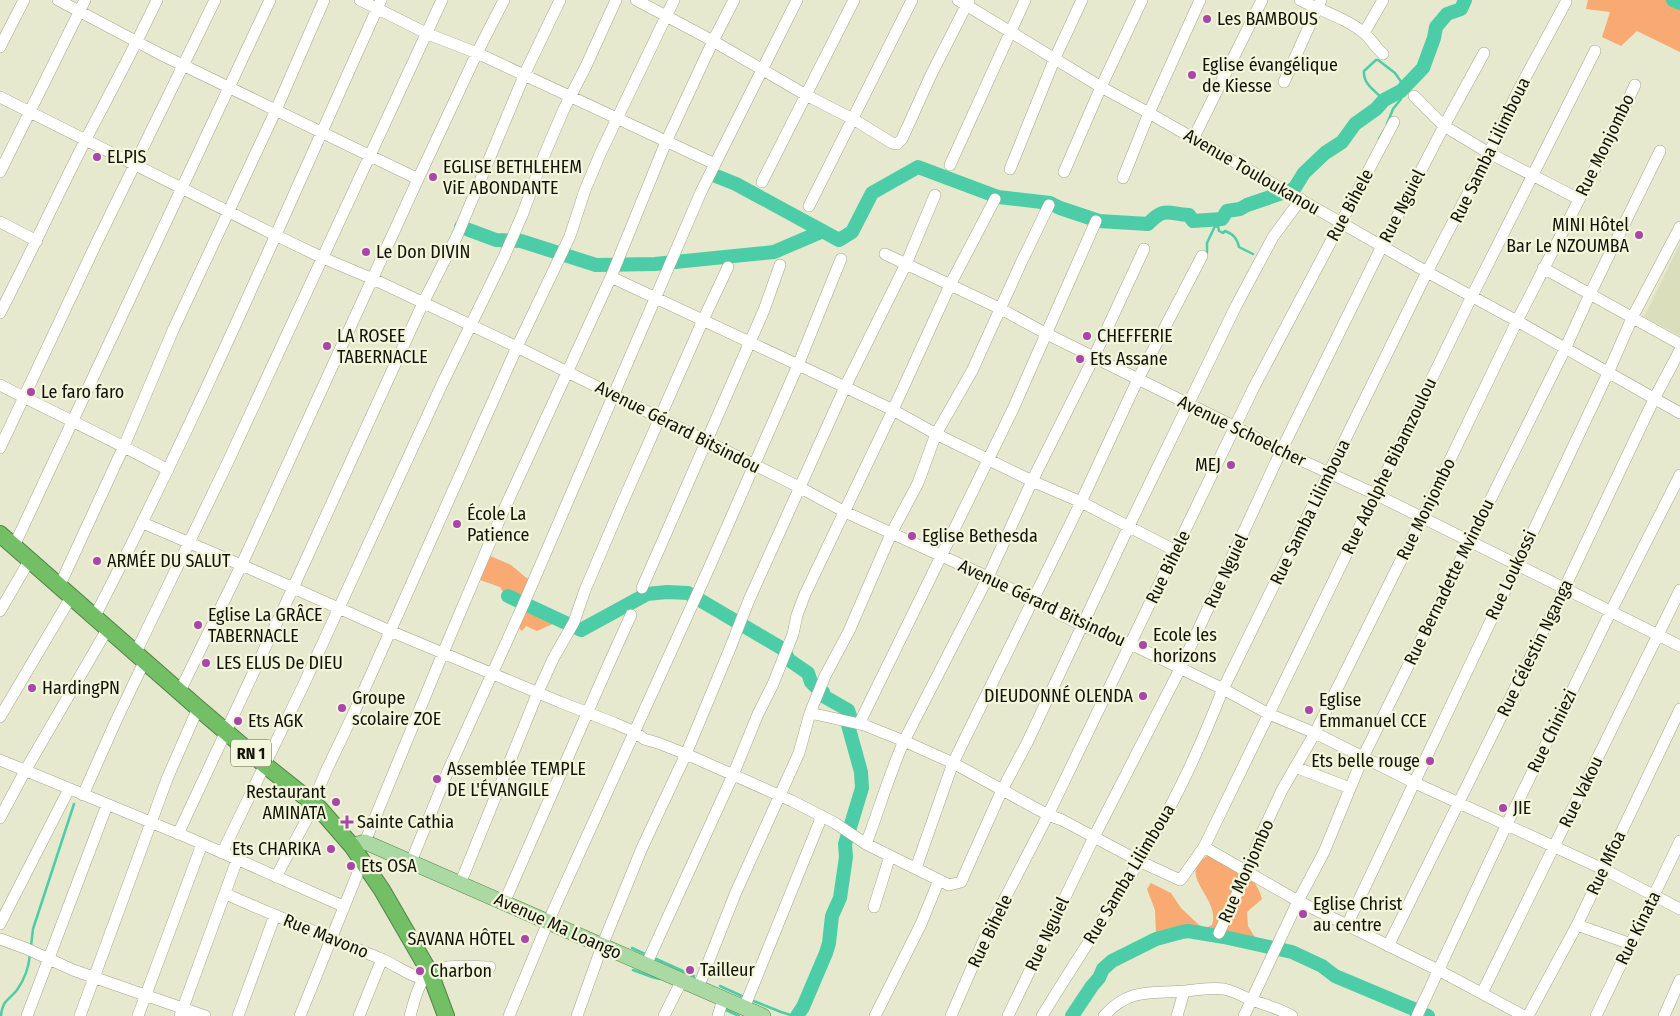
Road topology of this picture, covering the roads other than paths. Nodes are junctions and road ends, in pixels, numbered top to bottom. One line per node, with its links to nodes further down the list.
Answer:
1 (24, 0): 37 (street)
2 (58, 0): 30 (street)
3 (85, 0): 30 (street)
4 (157, 0): 36 (street)
5 (215, 0): 43 (street)
6 (270, 0): 48 (street)
7 (324, 0): 54 (street)
8 (360, 0): 28 (street)
9 (442, 0): 34 (street)
10 (504, 0): 39 (street)
11 (560, 0): 45 (street)
12 (616, 0): 53 (street)
13 (636, 0): 31 (street)
14 (674, 0): 31 (street)
15 (734, 0): 35 (street)
16 (797, 0): 44 (street)
17 (854, 0): 50 (street)
18 (912, 0): 58 (street)
19 (1025, 0): 32 (street)
20 (1082, 0): 42 (street)
21 (1142, 0): 49 (street)
22 (1200, 0): 56 (street)
23 (1262, 0): 62 (street)
24 (1300, 0): 29 (street)
25 (1383, 0): 33 (street)
26 (965, 2): 32 (street, Avenue Touloukanou); 58 (street)
27 (1566, 2): 66 (street, Rue Samba Lilimboua)
28 (379, 4): 34 (street); 61 (street)
29 (1319, 4): 33 (street); 46 (street)
30 (79, 11): 36 (street); 55 (street)
31 (666, 16): 35 (street); 57 (street)
32 (1010, 31): 42 (street, Avenue Touloukanou); 69 (street)
33 (1364, 33): 41 (street)
34 (428, 34): 39 (street); 67 (street)
35 (713, 41): 44 (street); 64 (street)
36 (137, 42): 43 (street); 63 (street)
37 (0, 47)
38 (1595, 51): 74 (street, Rue Adolphe Bibamzoulou)
39 (477, 53): 45 (street); 76 (street)
40 (1484, 53): 60 (street, Rue Nguiel)
41 (1383, 54)
42 (1055, 58): 49 (street, Avenue Touloukanou); 71 (street)
43 (184, 65): 48 (street); 70 (street)
44 (762, 69): 50 (street); 68 (street)
45 (524, 75): 53 (street); 109 (street)
46 (1284, 82)
47 (1635, 85): 81 (street, Rue Monjombo)
48 (229, 87): 54 (street); 78 (street)
49 (1101, 87): 56 (street, Avenue Touloukanou); 73 (street)
50 (806, 95): 58 (street); 77 (street)
51 (1414, 96): 60 (street)
52 (0, 97): 55 (street, Avenue Gérard Bitsindou)
53 (570, 97): 57 (street); 115 (street)
54 (276, 110): 61 (street); 85 (street)
55 (30, 113): 63 (street, Avenue Gérard Bitsindou); 72 (street)
56 (1149, 113): 62 (street, Avenue Touloukanou); 75 (street)
57 (616, 119): 64 (street); 119 (street)
58 (853, 119): 84 (street)
59 (1394, 122): 88 (street, Rue Bihele)
60 (1444, 126): 66 (street); 92 (street, Rue Nguiel)
61 (323, 132): 67 (street); 90 (street)
62 (1194, 139): 80 (street, Avenue Touloukanou)
63 (86, 140): 70 (street, Avenue Gérard Bitsindou); 91 (street)
64 (666, 142): 68 (street); 103 (street)
65 (1660, 151): 106 (street, Rue Bernadette Mvindou)
66 (1490, 153): 74 (street); 102 (street, Rue Samba Lilimboua)
67 (370, 156): 76 (street); 96 (street)
68 (715, 164): 108 (street)
69 (950, 164)
70 (135, 165): 78 (street, Avenue Gérard Bitsindou); 130 (street)
71 (1010, 169)
72 (0, 172)
73 (1064, 172)
74 (1532, 175): 81 (street); 107 (street, Rue Adolphe Bibamzoulou)
75 (1123, 178)
76 (418, 179): 104 (street)
77 (762, 182)
78 (181, 188): 85 (street, Avenue Gérard Bitsindou); 136 (street)
79 (935, 194): 98 (street)
80 (1301, 199): 88 (street, Avenue Touloukanou); 132 (street)
81 (1579, 199): 101 (street, Rue Monjombo)
82 (995, 200): 105 (street)
83 (1049, 204): 110 (street)
84 (809, 206)
85 (228, 211): 90 (street, Avenue Gérard Bitsindou); 140 (street)
86 (1096, 221): 116 (street)
87 (0, 222): 91 (street)
88 (1341, 222): 92 (street, Avenue Touloukanou); 137 (street, Rue Bihele)
89 (1680, 227): 112 (street, Rue Loukossi)
90 (275, 235): 96 (street, Avenue Gérard Bitsindou); 145 (street)
91 (37, 241): 111 (street)
92 (1382, 246): 102 (street, Avenue Touloukanou); 142 (street, Rue Nguiel)
93 (1144, 249): 122 (street)
94 (885, 254): 98 (street, Avenue Schoelcher)
95 (1202, 256): 126 (street)
96 (323, 258): 104 (street, Avenue Gérard Bitsindou); 159 (street)
97 (841, 258): 123 (street)
98 (906, 264): 105 (street, Avenue Schoelcher); 128 (street)
99 (780, 265): 117 (street)
100 (728, 267): 113 (street)
101 (1544, 268): 106 (street); 114 (street, Rue Monjombo)
102 (1427, 272): 107 (street, Avenue Touloukanou); 146 (street, Rue Samba Lilimboua)
103 (611, 277): 108 (street); 124 (street)
104 (373, 279): 109 (street, Avenue Gérard Bitsindou); 165 (street)
105 (950, 285): 110 (street, Avenue Schoelcher); 133 (street)
106 (1590, 294): 112 (street); 120 (street, Rue Bernadette Mvindou)
107 (1472, 296): 114 (street, Avenue Touloukanou); 150 (street, Rue Adolphe Bibamzoulou)
108 (657, 298): 113 (street); 129 (street)
109 (423, 302): 115 (street, Avenue Gérard Bitsindou); 167 (street)
110 (1000, 309): 116 (street, Avenue Schoelcher); 138 (street)
111 (0, 313)
112 (1633, 316): 118 (street); 125 (street, Rue Loukossi)
113 (703, 320): 117 (street); 135 (street)
114 (1517, 321): 120 (street, Avenue Touloukanou); 153 (street, Rue Monjombo)
115 (471, 325): 119 (street, Avenue Gérard Bitsindou); 173 (street)
116 (1047, 334): 122 (street, Avenue Schoelcher); 143 (street)
117 (750, 341): 123 (street); 139 (street)
118 (1680, 344)
119 (517, 347): 124 (street, Avenue Gérard Bitsindou); 180 (street)
120 (1565, 349): 125 (street, Avenue Touloukanou); 158 (street, Rue Bernadette Mvindou)
121 (1680, 350): 131 (street, Rue Célestin Nganga)
122 (1094, 357): 126 (street, Avenue Schoelcher); 148 (street)
123 (798, 365): 128 (street); 144 (street)
124 (568, 372): 129 (street, Avenue Gérard Bitsindou); 184 (street)
125 (1608, 373): 131 (street, Avenue Touloukanou); 164 (street, Rue Loukossi)
126 (1138, 379): 132 (street, Avenue Schoelcher); 151 (street)
127 (0, 385): 130 (street)
128 (846, 386): 133 (street); 149 (street)
129 (615, 395): 135 (street, Avenue Gérard Bitsindou); 187 (street)
130 (23, 397): 136 (street); 141 (street)
131 (1654, 399): 134 (street, Avenue Touloukanou); 169 (street, Rue Célestin Nganga)
132 (1190, 405): 137 (street, Avenue Schoelcher); 155 (street)
133 (893, 410): 138 (street); 152 (street)
134 (1680, 413)
135 (660, 418): 139 (street, Avenue Gérard Bitsindou); 190 (street)
136 (72, 422): 140 (street); 160 (street)
137 (1235, 427): 142 (street, Avenue Schoelcher); 161 (street, Rue Bihele)
138 (936, 434): 143 (street); 157 (street)
139 (706, 441): 144 (street, Avenue Gérard Bitsindou); 168 (street)
140 (124, 446): 145 (street); 171 (street)
141 (0, 448)
142 (1281, 451): 146 (street, Avenue Schoelcher); 186 (street, Rue Nguiel)
143 (989, 459): 148 (street); 162 (street)
144 (753, 465): 149 (street, Avenue Gérard Bitsindou); 199 (street)
145 (168, 470): 154 (street)
146 (1329, 474): 150 (street, Avenue Schoelcher); 188 (street, Rue Samba Lilimboua)
147 (1680, 475): 175 (street, Rue Chiniezi)
148 (1032, 481): 151 (street); 166 (street)
149 (799, 487): 152 (street, Avenue Gérard Bitsindou); 202 (street)
150 (1375, 494): 153 (street, Avenue Schoelcher); 195 (street, Rue Adolphe Bibamzoulou)
151 (1081, 502): 155 (street); 172 (street)
152 (845, 512): 157 (street, Avenue Gérard Bitsindou); 209 (street)
153 (1422, 518): 158 (street, Avenue Schoelcher); 200 (street, Rue Monjombo)
154 (143, 523): 159 (street); 177 (street)
155 (1128, 528): 161 (street); 178 (street)
156 (0, 534): 160 (highway, RN 1)
157 (891, 534): 162 (street, Avenue Gérard Bitsindou); 194 (street)
158 (1469, 541): 164 (street, Avenue Schoelcher); 203 (street, Rue Bernadette Mvindou)
159 (188, 543): 165 (street); 185 (street)
160 (14, 546): 163 (highway, RN 1)
161 (1176, 551): 182 (street, Rue Bihele)
162 (941, 556): 166 (street, Avenue Gérard Bitsindou); 197 (street)
163 (29, 561): 171 (highway, RN 1); 174 (street)
164 (1516, 565): 169 (street, Avenue Schoelcher); 210 (street, Rue Loukossi)
165 (242, 566): 167 (street); 189 (street)
166 (988, 577): 172 (street, Avenue Gérard Bitsindou); 201 (street)
167 (293, 588): 173 (street); 198 (street)
168 (642, 588)
169 (1564, 589): 175 (street, Avenue Schoelcher); 217 (street, Rue Célestin Nganga)
170 (1680, 590): 181 (street, Rue Vakou)
171 (65, 592): 177 (highway, RN 1); 196 (street)
172 (1033, 599): 178 (street, Avenue Gérard Bitsindou); 205 (street)
173 (338, 609): 180 (street); 206 (street)
174 (0, 611)
175 (1610, 613): 181 (street, Avenue Schoelcher); 223 (street, Rue Chiniezi)
176 (631, 615): 193 (street)
177 (95, 616): 179 (highway, RN 1)
178 (1082, 626): 182 (street, Avenue Gérard Bitsindou); 213 (street)
179 (108, 628): 185 (highway, RN 1); 208 (street)
180 (390, 631): 184 (street); 216 (street)
181 (1658, 635): 183 (street, Avenue Schoelcher); 231 (street, Rue Vakou)
182 (1130, 645): 186 (street, Avenue Gérard Bitsindou); 219 (street, Rue Bihele)
183 (1680, 646)
184 (443, 653): 187 (street); 228 (street)
185 (140, 656): 189 (highway, RN 1); 214 (street)
186 (1180, 668): 188 (street, Avenue Gérard Bitsindou); 225 (street, Rue Nguiel)
187 (492, 673): 190 (street); 237 (street)
188 (1223, 689): 195 (street, Avenue Gérard Bitsindou); 236 (street, Rue Samba Lilimboua)
189 (180, 691): 191 (highway, RN 1)
190 (538, 692): 193 (street); 243 (street)
191 (198, 708): 198 (highway, RN 1); 222 (street)
192 (1680, 709): 239 (street, Rue Mfoa)
193 (588, 712): 199 (street); 247 (street)
194 (810, 713): 197 (street); 215 (street)
195 (1269, 714): 200 (street, Avenue Gérard Bitsindou); 230 (street, Rue Adolphe Bibamzoulou)
196 (0, 718)
197 (859, 724): 201 (street)
198 (225, 731): 206 (highway, RN 1); 224 (street)
199 (635, 732): 202 (street); 252 (street)
200 (1315, 733): 203 (street, Avenue Gérard Bitsindou); 207 (street, Rue Monjombo)
201 (904, 741): 205 (street); 229 (street)
202 (686, 754): 209 (street); 260 (street)
203 (1363, 757): 210 (street, Avenue Gérard Bitsindou); 211 (street, Rue Bernadette Mvindou)
204 (0, 760): 208 (street)
205 (953, 764): 213 (street); 238 (street)
206 (265, 765): 216 (highway, RN 1); 232 (street)
207 (1295, 768): 211 (street); 240 (street, Rue Monjombo)
208 (25, 771): 212 (street); 221 (street)
209 (733, 775): 215 (street); 264 (street)
210 (1413, 782): 217 (street, Avenue Gérard Bitsindou); 254 (street, Rue Loukossi)
211 (1350, 788): 246 (street, Rue Bernadette Mvindou)
212 (69, 789): 214 (street); 253 (street)
213 (1002, 790): 219 (street); 242 (street)
214 (83, 795): 218 (street)
215 (780, 796): 220 (street); 271 (street)
216 (313, 802): 228 (highway, RN 1); 241 (street)
217 (1459, 803): 223 (street, Avenue Gérard Bitsindou); 261 (street, Rue Célestin Nganga)
218 (107, 805): 222 (street); 262 (street)
219 (1048, 815): 225 (street); 294 (street, Rue Bihele)
220 (822, 816): 229 (street); 277 (street)
221 (0, 818)
222 (151, 823): 224 (street); 268 (street)
223 (1507, 824): 231 (street, Avenue Gérard Bitsindou); 266 (street, Rue Chiniezi)
224 (178, 834): 227 (street)
225 (1094, 837): 236 (street); 295 (street, Rue Nguiel)
226 (1680, 841): 245 (street, Rue Kinata)
227 (202, 844): 232 (street); 274 (street)
228 (359, 844): 235 (highway, RN 1); 237 (main road, Avenue Ma Loango)
229 (866, 844): 233 (street)
230 (1204, 847): 236 (street, Rue Adolphe Bibamzoulou); 240 (street)
231 (1554, 847): 239 (street, Avenue Gérard Bitsindou); 273 (street, Rue Vakou)
232 (222, 853): 234 (street)
233 (890, 856): 238 (street); 249 (street)
234 (237, 860): 241 (street); 244 (street)
235 (363, 860): 248 (street); 267 (highway, RN 1)
236 (1139, 861): 296 (street, Rue Samba Lilimboua)
237 (411, 862): 243 (main road, Avenue Ma Loango)
238 (916, 868): 242 (street)
239 (1603, 869): 245 (street, Avenue Gérard Bitsindou); 255 (street, Rue Mfoa)
240 (1247, 872): 246 (street); 256 (street, Rue Monjombo)
241 (276, 877): 248 (street)
242 (939, 880): 293 (street)
243 (460, 884): 247 (main road, Avenue Ma Loango)
244 (226, 894): 251 (street, Rue Mavono); 278 (street)
245 (1654, 896): 250 (street, Avenue Gérard Bitsindou); 259 (street, Rue Kinata)
246 (1298, 901): 254 (street); 276 (street, Rue Bernadette Mvindou)
247 (504, 903): 252 (main road, Avenue Ma Loango)
248 (343, 906): 258 (street)
249 (874, 907)
250 (1680, 909)
251 (276, 915): 258 (street, Rue Mavono); 283 (street)
252 (548, 922): 260 (main road, Avenue Ma Loango); 288 (street)
253 (0, 924)
254 (1346, 925): 261 (street)
255 (1577, 925): 259 (street); 303 (street, Rue Mfoa)
256 (1219, 933)
257 (0, 939): 262 (street)
258 (330, 939): 263 (street, Rue Mavono); 284 (street)
259 (1631, 944): 304 (street, Rue Kinata)
260 (602, 946): 264 (main road, Avenue Ma Loango); 289 (street)
261 (1388, 946): 266 (street)
262 (49, 959): 268 (street); 279 (street)
263 (382, 959): 267 (street, Rue Mavono); 285 (street)
264 (646, 965): 269 (main road, Avenue Ma Loango)
265 (490, 967): 267 (street)
266 (1440, 971): 273 (street); 301 (street, Rue Chiniezi)
267 (427, 976): 286 (street); 287 (highway, RN 1)
268 (95, 977): 274 (street); 280 (street)
269 (682, 980): 271 (main road, Avenue Ma Loango); 290 (street)
270 (1680, 980): 305 (street)
271 (698, 988): 275 (main road, Avenue Ma Loango)
272 (1184, 992): 276 (street); 297 (street); 298 (street)
273 (1482, 993): 302 (street)
274 (146, 995): 278 (street); 281 (street)
275 (723, 999): 277 (main road, Avenue Ma Loango); 291 (street)
276 (1252, 1000): 299 (street, Rue Bernadette Mvindou); 300 (street)
277 (744, 1008): 292 (main road, Avenue Ma Loango)
278 (182, 1012): 282 (street)
279 (27, 1016)
280 (80, 1016)
281 (138, 1016)
282 (205, 1016)
283 (238, 1016)
284 (300, 1016)
285 (358, 1016)
286 (410, 1016)
287 (446, 1016)
288 (509, 1016)
289 (576, 1016)
290 (664, 1016)
291 (718, 1016)
292 (763, 1016)
293 (875, 1016)
294 (950, 1016)
295 (1008, 1016)
296 (1042, 1016)
297 (1104, 1016)
298 (1177, 1016)
299 (1244, 1016)
300 (1292, 1016)
301 (1418, 1016)
302 (1524, 1016)
303 (1528, 1016)
304 (1596, 1016)
305 (1664, 1016)

